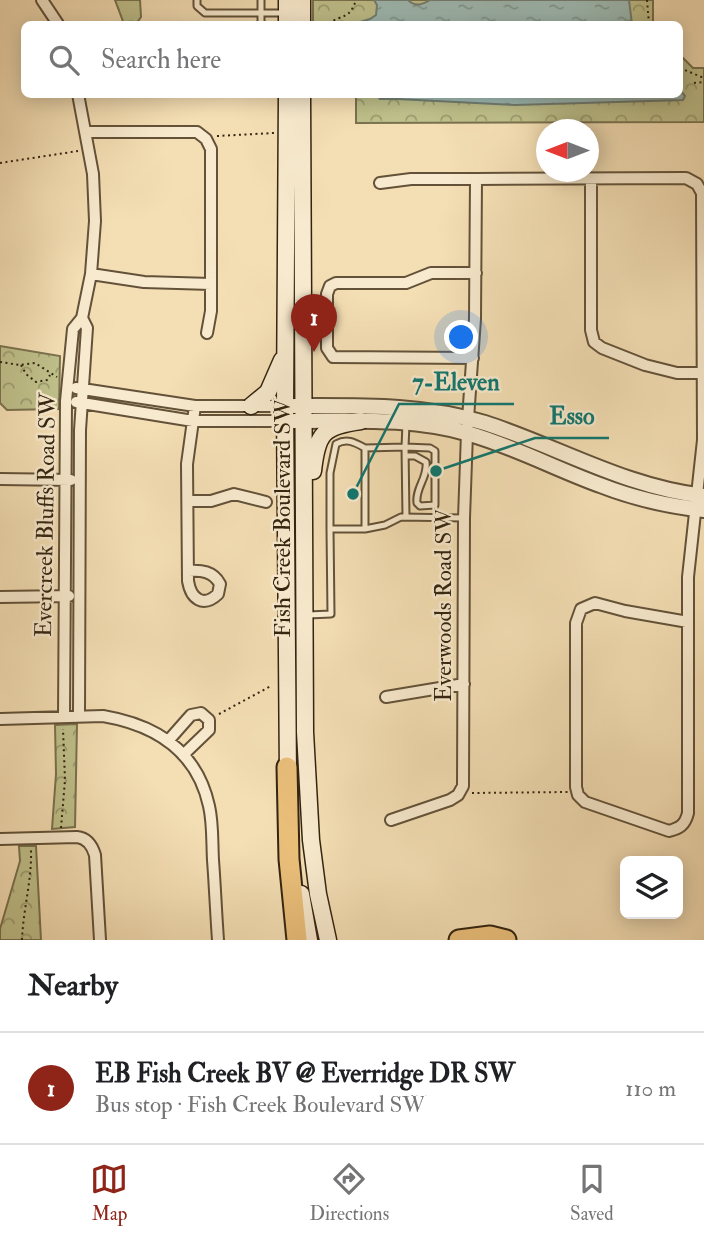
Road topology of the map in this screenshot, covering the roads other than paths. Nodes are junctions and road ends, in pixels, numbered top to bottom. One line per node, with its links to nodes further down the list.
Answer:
1 (42, 0): 6 (street)
2 (197, 0): 5 (lane)
3 (261, 0): 5 (lane)
4 (295, 13): 5 (lane)
5 (261, 14): 7 (lane)
6 (56, 21)
7 (261, 21)
8 (79, 98): 11 (street, Evercreek Bluffs Road SW)
9 (287, 98): 22 (main road, Fish Creek Boulevard SW)
10 (303, 98): 32 (main road, Fish Creek Boulevard SW)
11 (87, 132): 18 (street, Evercreek Bluffs Road SW); 19 (street)
12 (475, 179): 13 (street); 16 (street); 17 (street, Everwoods Road SW)
13 (536, 179)
14 (599, 179): 24 (street)
15 (591, 182): 24 (street)
16 (380, 183)
17 (476, 273): 23 (street, Everwoods Road SW); 23 (street)
18 (91, 274): 19 (street); 20 (street, Evercreek Bluffs Road SW)
19 (211, 284): 21 (street)
20 (82, 318): 25 (street, Evercreek Bluffs Road SW); 26 (street, Evercreek Bluffs Road SW)
21 (207, 333)
22 (286, 351): 30 (main road); 31 (main road, Fish Creek Boulevard SW)
23 (473, 358): 36 (street, Everwoods Road SW)
24 (703, 373): 45 (street)
25 (68, 383): 26 (street); 27 (street, Evercreek Bluffs Road SW)
26 (82, 389): 28 (street, Evercreek Bluffs Road SW); 29 (street)
27 (66, 401): 28 (street); 41 (street, Evercreek Bluffs Road SW)
28 (81, 403): 33 (street); 42 (street, Evercreek Bluffs Road SW)
29 (195, 406): 30 (street); 33 (street)
30 (251, 406): 31 (street)
31 (285, 413): 32 (street); 33 (street); 64 (main road, Fish Creek Boulevard SW)
32 (305, 413): 34 (street); 36 (street); 50 (main road, Fish Creek Boulevard SW)
33 (192, 421): 43 (street)
34 (361, 421): 35 (street); 50 (main road)
35 (406, 422): 36 (street); 37 (lane)
36 (467, 426): 45 (street); 47 (street, Everwoods Road SW)
37 (405, 447): 38 (lane); 39 (lane); 39 (lane)
38 (365, 448): 48 (lane); 49 (lane)
39 (406, 456): 46 (lane)
40 (0, 479): 41 (street)
41 (64, 480): 42 (street); 52 (street, Evercreek Bluffs Road SW)
42 (79, 480): 53 (street, Evercreek Bluffs Road SW)
43 (188, 501): 44 (street); 51 (street)
44 (266, 502)
45 (700, 503): 56 (street)
46 (406, 517): 47 (lane); 49 (lane)
47 (464, 518): 57 (street, Everwoods Road SW)
48 (330, 529): 49 (lane); 55 (lane)
49 (365, 529)
50 (303, 543): 55 (main road, Fish Creek Boulevard SW)
51 (188, 570)
52 (64, 596): 53 (street); 54 (street); 61 (street, Evercreek Bluffs Road SW)
53 (79, 596): 59 (street, Evercreek Bluffs Road SW)
54 (0, 597)
55 (305, 615): 71 (main road, Fish Creek Boulevard SW)
56 (688, 622): 56 (street)
57 (464, 684): 58 (street); 65 (street, Everwoods Road SW)
58 (386, 697)
59 (79, 716): 61 (street); 62 (street)
60 (0, 719): 61 (street)
61 (64, 720)
62 (168, 741): 63 (street); 63 (street)
63 (183, 755): 68 (street)
64 (287, 767): 69 (highway); 70 (main road, Fish Creek Boulevard SW)
65 (391, 820)
66 (0, 839): 67 (street)
67 (100, 940)
68 (218, 940)
69 (297, 940)
70 (309, 940)
71 (328, 940)
72 (459, 940): 73 (highway)
73 (506, 940)

